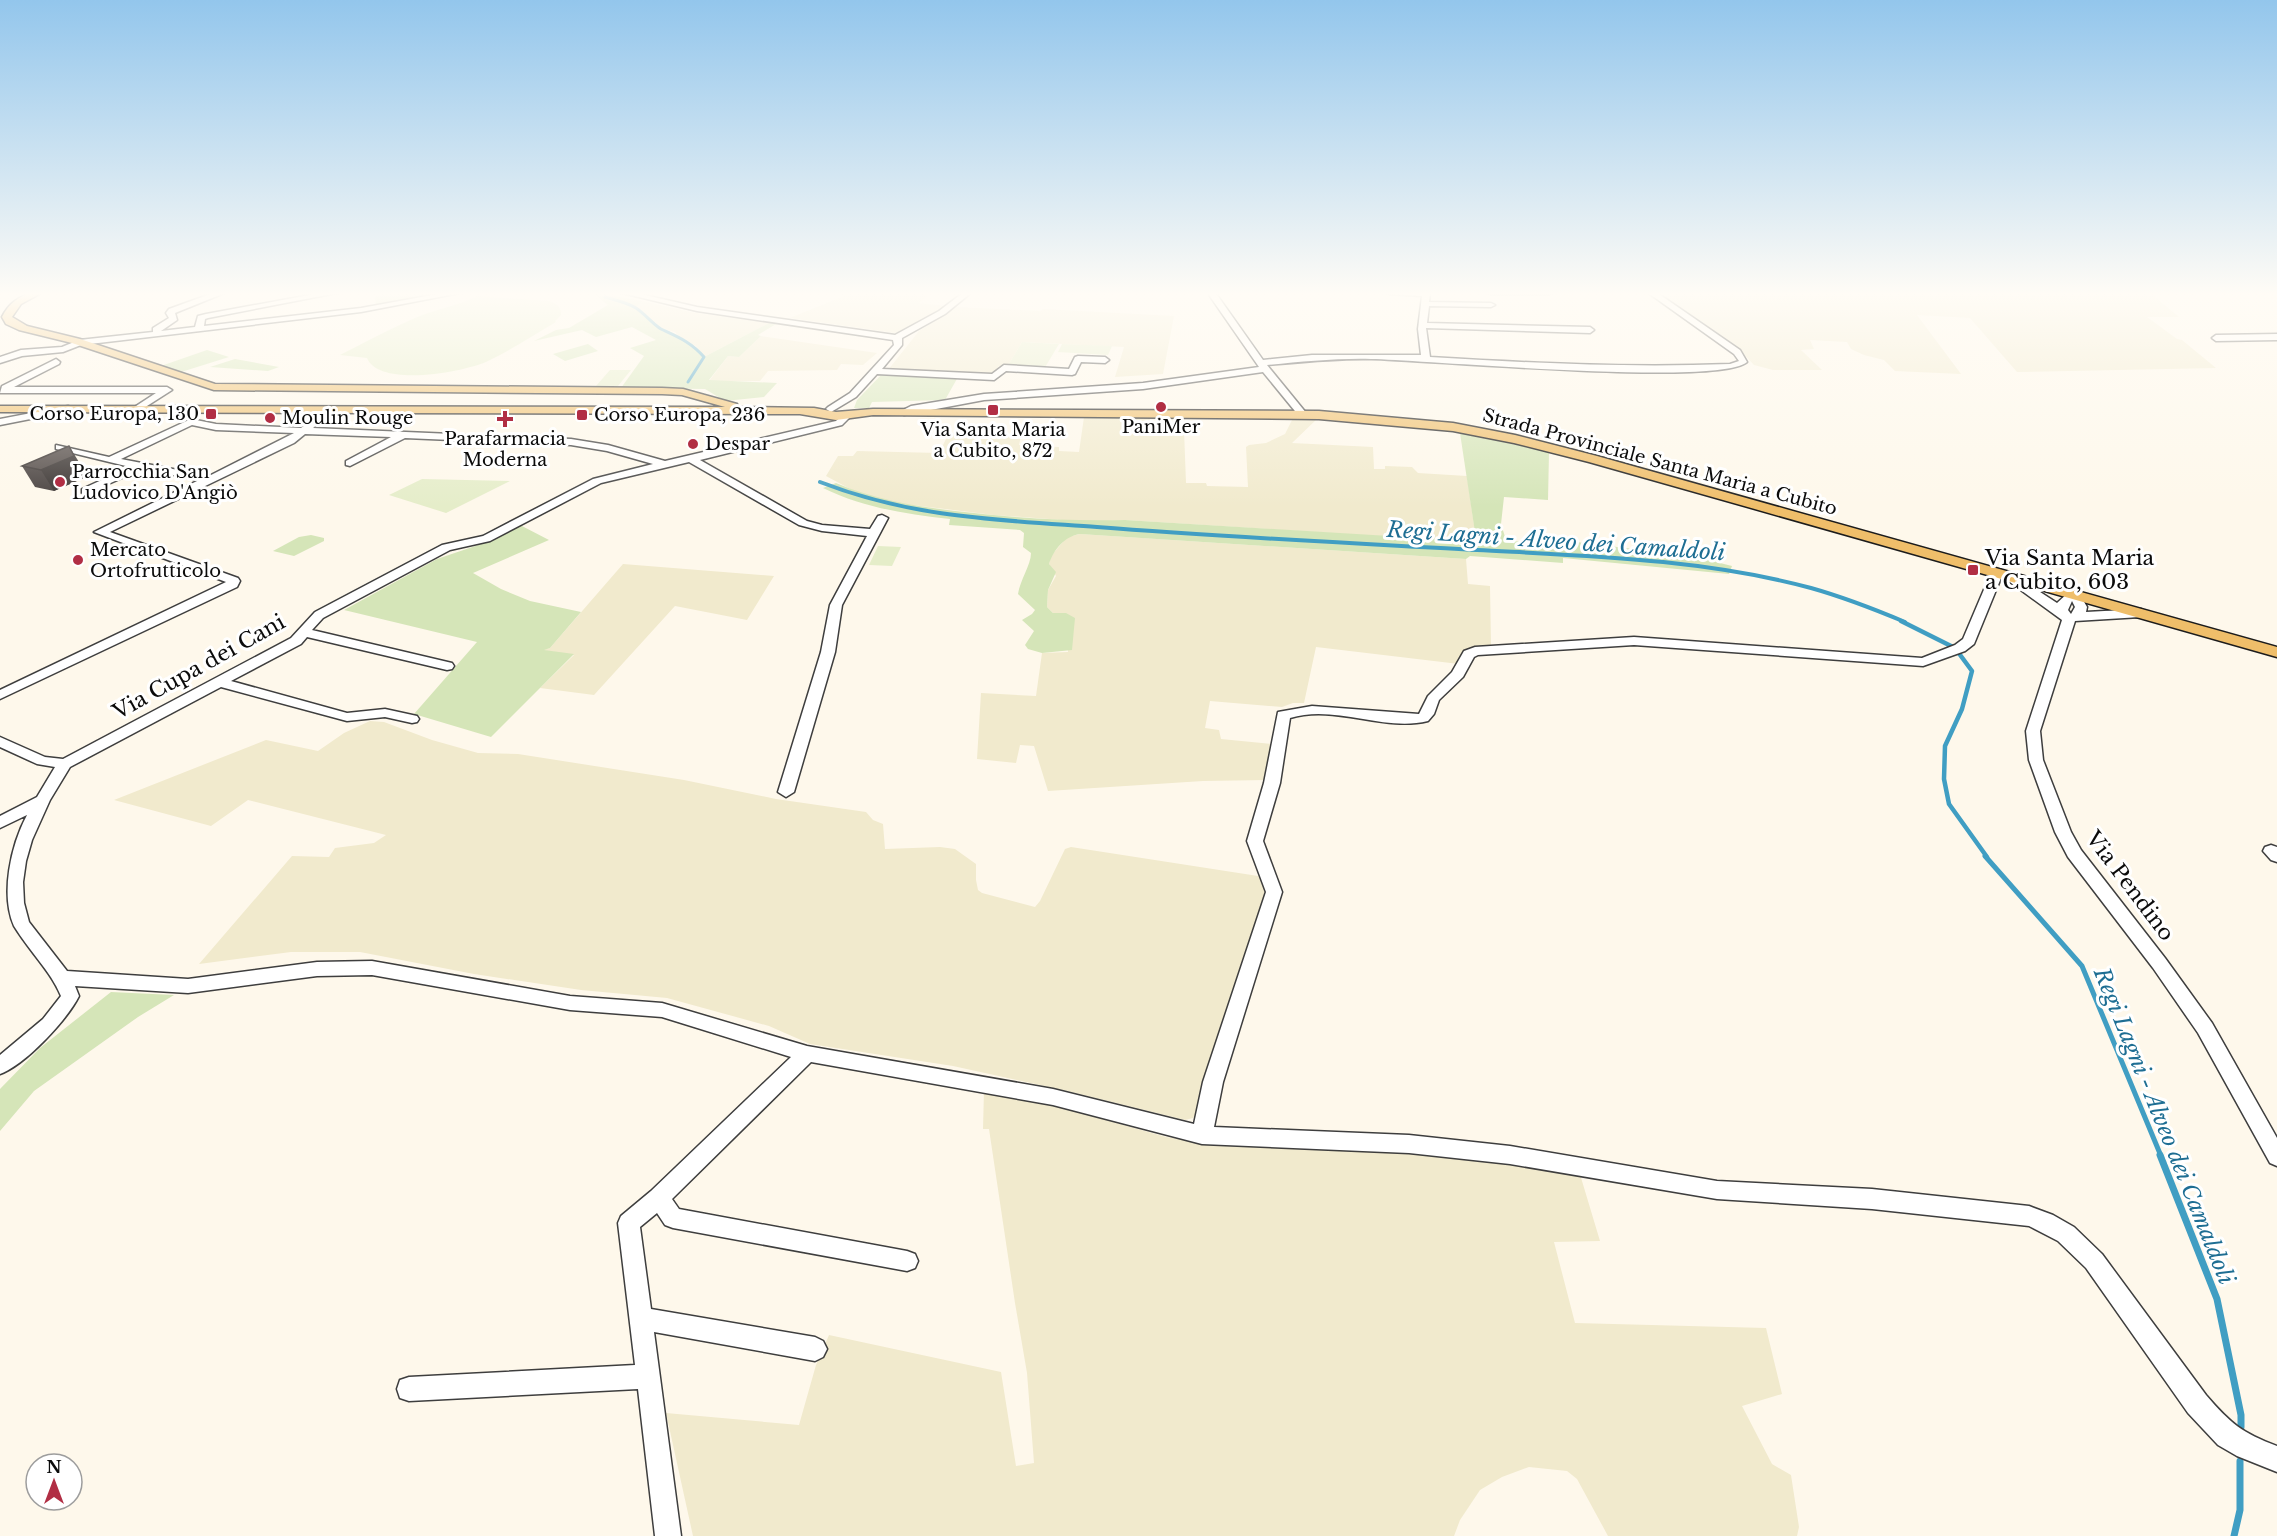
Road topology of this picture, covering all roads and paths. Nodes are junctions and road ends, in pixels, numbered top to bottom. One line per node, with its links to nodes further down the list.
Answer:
1 (53, 364): 10 (street)
2 (142, 364): 12 (main road)
3 (882, 364): 9 (street)
4 (1076, 364): 9 (street)
5 (1276, 364): 8 (street)
6 (1499, 364): 7 (street)
7 (1741, 364)
8 (1263, 366): 21 (street); 23 (street)
9 (876, 371): 11 (street)
10 (1, 390): 15 (street)
11 (853, 395): 17 (street); 22 (street)
12 (707, 398): 18 (main road); 19 (main road)
13 (0, 409): 14 (main road, Strada Provinciale Santa Maria a Cubito)
14 (68, 409): 15 (main road, Strada Provinciale Santa Maria a Cubito); 24 (street)
15 (136, 410): 16 (main road, Strada Provinciale Santa Maria a Cubito)
16 (328, 411): 18 (main road, Strada Provinciale Santa Maria a Cubito); 26 (street)
17 (829, 411): 19 (main road, Strada Provinciale Santa Maria a Cubito); 22 (main road, Strada Provinciale Santa Maria a Cubito); 25 (street)
18 (701, 412): 19 (main road, Strada Provinciale Santa Maria a Cubito)
19 (746, 412)
20 (877, 412): 21 (main road, Strada Provinciale Santa Maria a Cubito); 22 (main road); 22 (main road, Strada Provinciale Santa Maria a Cubito)
21 (904, 412): 23 (main road, Strada Provinciale Santa Maria a Cubito)
22 (847, 414): 25 (street, Via Cupa dei Cani)
23 (1302, 414): 38 (main road, Strada Provinciale Santa Maria a Cubito)
24 (0, 422)
25 (820, 427): 29 (street, Via Cupa dei Cani)
26 (306, 429): 27 (street); 30 (street); 34 (street)
27 (401, 436): 31 (street); 33 (street)
28 (60, 447): 30 (street)
29 (691, 459): 33 (street, Via Cupa dei Cani); 37 (street)
30 (110, 460): 32 (street)
31 (350, 463)
32 (142, 465): 34 (street); 35 (street)
33 (666, 465): 43 (street, Via Cupa dei Cani)
34 (209, 479): 47 (street)
35 (86, 491)
36 (882, 518): 37 (street)
37 (873, 533): 52 (street)
38 (1997, 573): 39 (main road, Strada Provinciale Santa Maria a Cubito); 58 (street)
39 (2011, 577): 40 (main road, Strada Provinciale Santa Maria a Cubito); 42 (street)
40 (2074, 594): 41 (main road, Strada Provinciale Santa Maria a Cubito); 42 (street, Via Pendino)
41 (2141, 613): 42 (street); 44 (main road, Strada Provinciale Santa Maria a Cubito)
42 (2070, 615): 59 (street, Via Pendino)
43 (303, 632): 45 (street); 46 (street, Via Cupa dei Cani)
44 (2277, 652)
45 (447, 666)
46 (219, 682): 48 (street); 51 (street, Via Cupa dei Cani)
47 (0, 695)
48 (412, 719)
49 (0, 741): 51 (street)
50 (0, 750): 51 (street)
51 (65, 764): 53 (street)
52 (786, 792)
53 (40, 800): 54 (street); 55 (street)
54 (0, 823)
55 (63, 978): 56 (street); 57 (street)
56 (807, 1054): 58 (street); 60 (street)
57 (0, 1066)
58 (1202, 1135): 66 (street)
59 (2277, 1157)
60 (659, 1198): 61 (street); 62 (street)
61 (907, 1261)
62 (641, 1318): 63 (street); 64 (street)
63 (815, 1349)
64 (648, 1376): 65 (street); 67 (street)
65 (409, 1389)
66 (2277, 1459)
67 (668, 1536)

